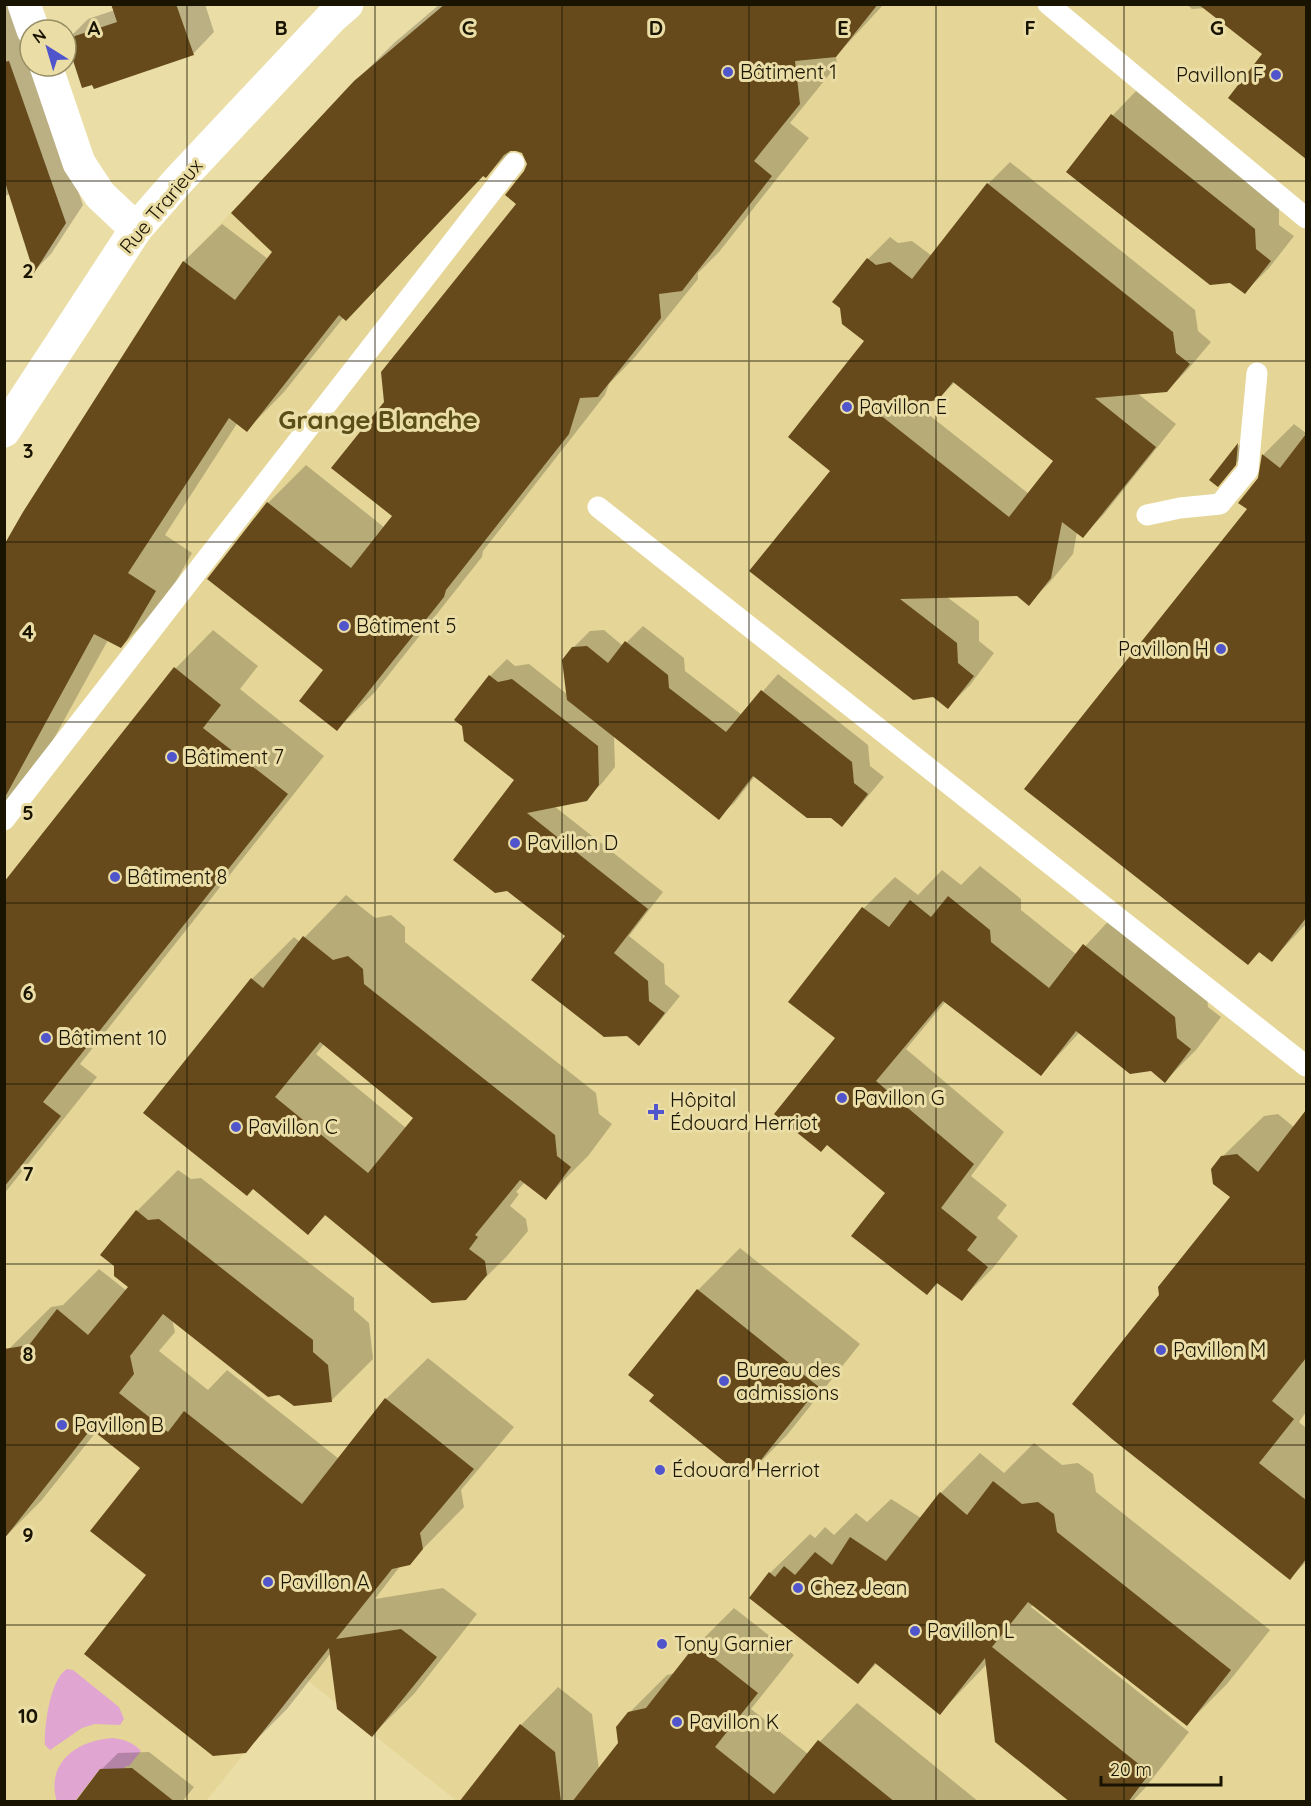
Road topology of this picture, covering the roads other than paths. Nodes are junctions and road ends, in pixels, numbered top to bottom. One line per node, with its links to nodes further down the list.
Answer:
1 (347, 4): 6 (street, Rue Trarieux)
2 (1048, 4): 5 (lane)
3 (50, 78): 6 (street)
4 (514, 163): 11 (lane)
5 (1306, 218)
6 (136, 229): 8 (street, Rue Trarieux)
7 (1257, 373): 10 (lane)
8 (4, 431)
9 (598, 507): 12 (lane)
10 (1147, 515)
11 (4, 820)
12 (1306, 1066)

